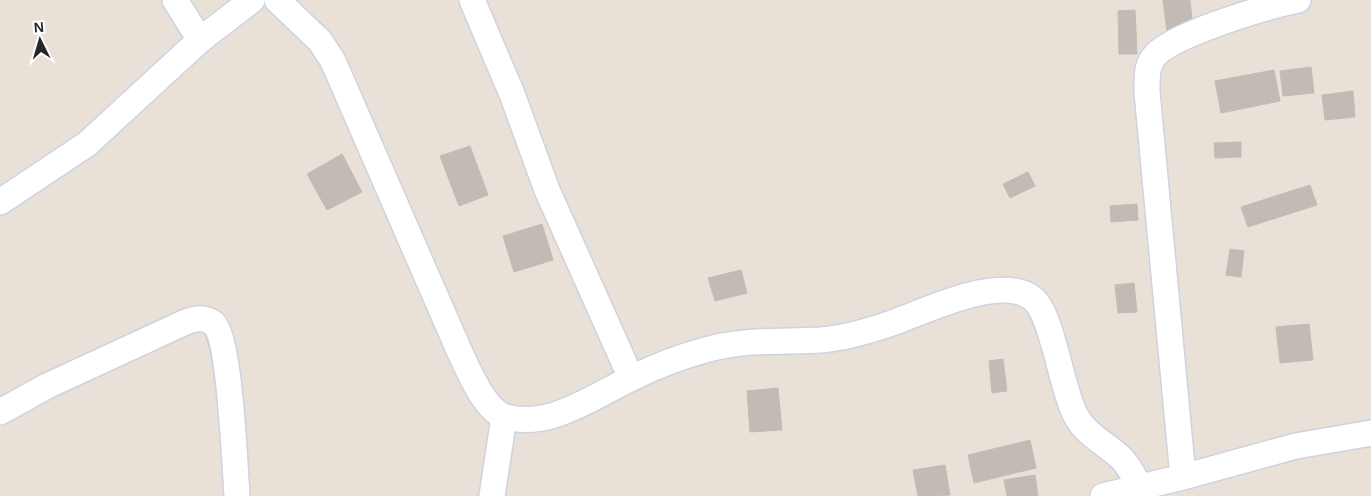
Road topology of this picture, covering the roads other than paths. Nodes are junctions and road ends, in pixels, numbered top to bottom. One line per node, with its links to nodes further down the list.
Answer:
1 (175, 0): 6 (street)
2 (252, 0): 6 (street)
3 (277, 0): 10 (street)
4 (472, 0): 8 (street)
5 (1298, 0): 12 (street)
6 (200, 40): 7 (street)
7 (0, 202)
8 (631, 378): 10 (street); 13 (street)
9 (0, 412): 14 (street)
10 (504, 417): 15 (street)
11 (1371, 433): 12 (street)
12 (1183, 477): 13 (street)
13 (1140, 488): 16 (street)
14 (237, 496)
15 (492, 496)
16 (1103, 496)

